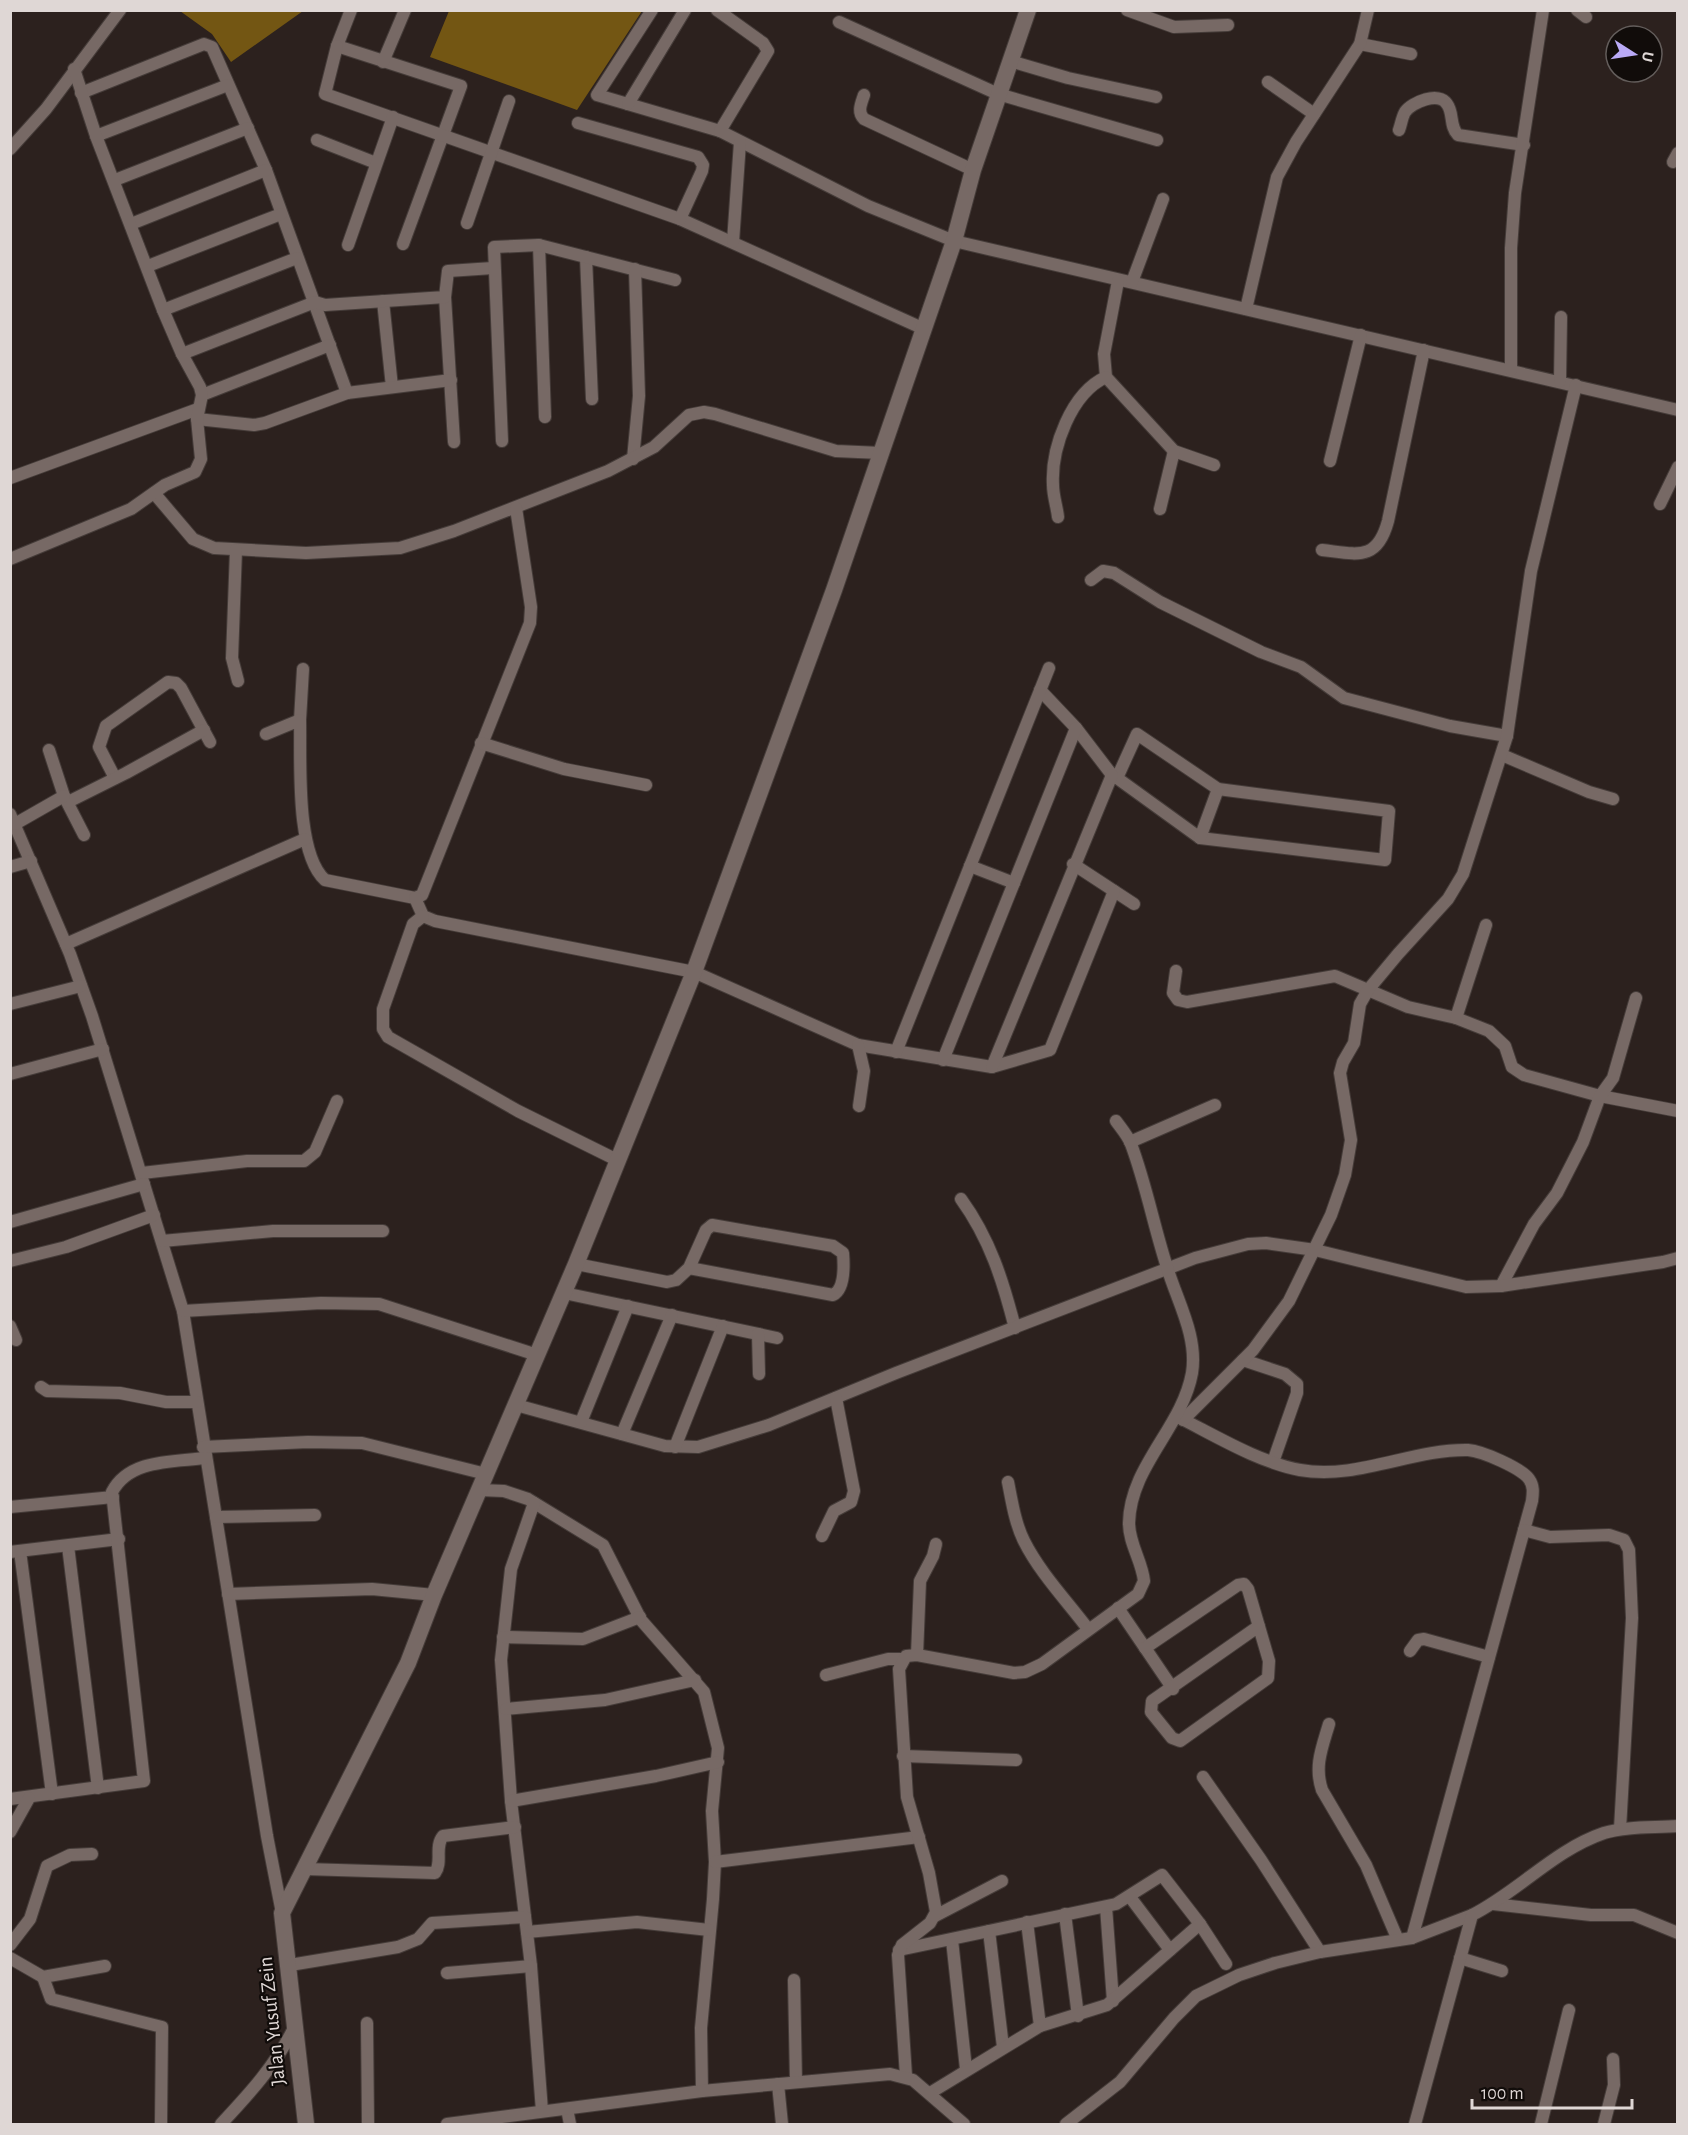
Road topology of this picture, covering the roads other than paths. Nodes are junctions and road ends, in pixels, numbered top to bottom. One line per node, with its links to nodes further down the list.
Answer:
1 (120, 10): 18 (street)
2 (351, 10): 14 (street)
3 (405, 10): 17 (street)
4 (652, 10): 26 (street)
5 (685, 10): 26 (street)
6 (717, 10): 32 (street)
7 (1028, 10): 16 (street)
8 (1127, 10): 12 (street)
9 (1368, 10): 13 (street)
10 (1543, 10): 38 (street)
11 (839, 22): 22 (street)
12 (1228, 25)
13 (1360, 44): 15 (street); 27 (street)
14 (337, 46): 17 (street); 28 (street)
15 (1411, 54)
16 (1010, 61): 22 (street); 24 (street)
17 (383, 62): 33 (street)
18 (74, 69): 21 (street); 39 (street)
19 (1268, 82): 27 (street)
20 (228, 84): 21 (street); 30 (street); 34 (street)
21 (81, 93): 34 (street)
22 (998, 94): 36 (street); 43 (street)
23 (864, 95): 43 (street)
24 (1155, 97)
25 (509, 101): 40 (street)
26 (628, 104): 32 (street)
27 (1314, 114): 66 (street)
28 (393, 117): 33 (street); 41 (street)
29 (579, 123): 47 (street)
30 (248, 128): 42 (street); 44 (street)
31 (1399, 130): 38 (street)
32 (720, 131): 37 (street)
33 (441, 134): 40 (street); 52 (street)
34 (96, 136): 44 (street)
35 (317, 140): 41 (street)
36 (1157, 140)
37 (741, 142): 50 (street); 51 (street)
38 (1524, 145): 74 (street)
39 (10, 149)
40 (490, 151): 47 (street); 48 (street)
41 (376, 164): 53 (street)
42 (266, 170): 46 (street); 49 (street)
43 (973, 170): 50 (street)
44 (115, 180): 49 (street)
45 (1163, 199): 62 (street)
46 (281, 214): 56 (street); 57 (street)
47 (680, 219): 51 (street)
48 (467, 223)
49 (132, 224): 57 (street)
50 (954, 241): 61 (street); 69 (street)
51 (733, 242): 69 (street)
52 (403, 244)
53 (348, 245)
54 (539, 245): 55 (street); 58 (street); 85 (street)
55 (586, 257): 59 (street); 82 (street)
56 (297, 258): 65 (street); 67 (street)
57 (148, 266): 67 (street)
58 (493, 268): 63 (street); 86 (street)
59 (635, 269): 60 (street); 90 (street)
60 (675, 280)
61 (1118, 281): 62 (street); 75 (street)
62 (1132, 282): 66 (street)
63 (446, 297): 64 (street); 76 (street)
64 (383, 301): 65 (street); 79 (street)
65 (315, 302): 71 (street); 73 (street)
66 (1246, 309): 70 (street)
67 (164, 310): 73 (street)
68 (1561, 317): 77 (street)
69 (922, 328): 89 (street)
70 (1361, 335): 72 (street); 91 (street)
71 (330, 345): 80 (street); 81 (street)
72 (1424, 350): 74 (street); 101 (street)
73 (182, 354): 81 (street)
74 (1511, 370): 77 (street)
75 (1107, 377): 88 (street); 99 (street)
76 (451, 381): 79 (street); 87 (street)
77 (1560, 381): 78 (street)
78 (1576, 385): 83 (street); 112 (street)
79 (392, 387): 80 (street)
80 (347, 393): 84 (street)
81 (202, 395): 84 (street)
82 (592, 399)
83 (1677, 410)
84 (198, 414): 94 (street); 95 (street)
85 (545, 417)
86 (502, 441)
87 (454, 442)
88 (1174, 451): 92 (street); 98 (street)
89 (881, 453): 90 (street); 139 (street)
90 (633, 459): 97 (street)
91 (1330, 461)
92 (1214, 465)
93 (1677, 467): 96 (street)
94 (10, 477)
95 (154, 493): 100 (street); 102 (street)
96 (1660, 504)
97 (516, 508): 100 (street); 114 (street)
98 (1160, 509)
99 (1058, 518)
100 (236, 550): 106 (street)
101 (1322, 550)
102 (10, 559)
103 (1091, 580): 112 (street)
104 (1048, 668): 107 (street)
105 (303, 669): 108 (street)
106 (238, 681)
107 (1040, 690): 109 (street); 129 (street)
108 (300, 720): 111 (street); 126 (street)
109 (1076, 728): 117 (street); 131 (street)
110 (204, 730): 113 (street); 118 (street); 118 (street)
111 (266, 734)
112 (1507, 736): 116 (street)
113 (210, 742)
114 (481, 743): 119 (street); 133 (street)
115 (49, 750): 121 (street)
116 (1502, 755): 122 (street); 141 (street)
117 (1114, 777): 120 (street); 125 (street); 128 (street)
118 (115, 778): 121 (street)
119 (646, 785)
120 (1218, 789): 125 (street); 125 (street)
121 (66, 799): 123 (street); 124 (street)
122 (1613, 799)
123 (13, 819): 127 (street)
124 (84, 835)
125 (1200, 838)
126 (305, 839): 133 (street); 137 (street)
127 (31, 861): 130 (street); 137 (street)
128 (1073, 864): 132 (street); 149 (street)
129 (970, 866): 131 (street); 147 (street)
130 (10, 867)
131 (1014, 883): 148 (street)
132 (1114, 891): 134 (street); 149 (street)
133 (415, 898): 135 (street)
134 (1134, 904)
135 (423, 916): 139 (street); 158 (street)
136 (1486, 925): 144 (street)
137 (66, 944): 140 (street)
138 (1176, 971): 141 (street)
139 (694, 972): 145 (street); 158 (street)
140 (81, 986): 143 (street); 146 (street)
141 (1368, 990): 144 (street); 165 (street)
142 (1636, 998): 151 (street)
143 (10, 1004)
144 (1456, 1018): 151 (street)
145 (858, 1045): 147 (street); 154 (street)
146 (103, 1049): 150 (street); 159 (street)
147 (896, 1052): 148 (street)
148 (943, 1060): 149 (street)
149 (992, 1067)
150 (10, 1074)
151 (1600, 1096): 155 (street); 171 (street)
152 (337, 1101): 159 (street)
153 (1215, 1105): 157 (street)
154 (859, 1106)
155 (1677, 1111)
156 (1116, 1121): 157 (street)
157 (1130, 1142): 170 (street)
158 (617, 1160): 168 (street)
159 (143, 1178): 161 (street); 162 (street)
160 (962, 1199): 178 (street)
161 (154, 1215): 164 (street); 167 (street)
162 (10, 1222)
163 (383, 1231): 164 (street)
164 (162, 1241): 174 (street)
165 (1315, 1250): 170 (street); 171 (street); 183 (street)
166 (1677, 1258): 171 (street)
167 (10, 1261)
168 (576, 1264): 169 (street); 172 (street)
169 (689, 1268): 169 (street)
170 (1167, 1269): 178 (street); 189 (street)
171 (1501, 1286)
172 (564, 1293): 173 (street); 182 (street)
173 (628, 1306): 175 (street); 190 (street)
174 (183, 1311): 182 (street); 187 (street)
175 (672, 1315): 177 (street); 191 (street)
176 (10, 1326): 181 (street)
177 (723, 1326): 179 (street); 192 (street)
178 (1015, 1328): 186 (street)
179 (758, 1334): 180 (street); 184 (street)
180 (777, 1338)
181 (16, 1340)
182 (537, 1355): 188 (street)
183 (1243, 1360): 189 (street); 194 (street)
184 (759, 1374)
185 (41, 1386): 187 (street)
186 (836, 1398): 192 (street); 204 (street)
187 (197, 1402): 193 (street)
188 (516, 1405): 190 (street); 195 (street)
189 (1180, 1419): 194 (street); 211 (street)
190 (581, 1422): 191 (street)
191 (622, 1434): 192 (street)
192 (675, 1447)
193 (204, 1453): 195 (street); 198 (street); 202 (street)
194 (1273, 1462): 203 (street)
195 (486, 1474): 197 (street)
196 (1008, 1482): 214 (street)
197 (480, 1490): 199 (street); 210 (street)
198 (112, 1497): 200 (street); 205 (street)
199 (534, 1503): 212 (street); 215 (street)
200 (10, 1507)
201 (315, 1515): 202 (street)
202 (216, 1517): 209 (street)
203 (1524, 1530): 219 (street); 237 (street)
204 (822, 1536)
205 (119, 1539): 207 (street); 230 (street)
206 (936, 1544): 218 (street)
207 (68, 1546): 208 (street); 230 (street)
208 (15, 1552): 231 (street)
209 (228, 1594): 210 (street); 247 (street)
210 (434, 1595): 242 (street)
211 (1118, 1608): 214 (street); 216 (street)
212 (640, 1617): 215 (street); 222 (street)
213 (1259, 1626): 216 (street); 223 (street); 223 (street)
214 (1088, 1629): 218 (street)
215 (503, 1637): 224 (street)
216 (1145, 1648): 223 (street)
217 (1410, 1651): 219 (street)
218 (917, 1655): 220 (street)
219 (1489, 1657): 258 (street)
220 (903, 1659): 221 (street); 226 (street)
221 (826, 1675)
222 (695, 1680): 224 (street); 228 (street)
223 (1173, 1689)
224 (506, 1709): 234 (street)
225 (1329, 1724): 260 (street)
226 (903, 1756): 227 (street); 239 (street)
227 (1016, 1760)
228 (717, 1762): 234 (street); 241 (street)
229 (1203, 1777): 264 (street)
230 (98, 1788): 231 (street)
231 (52, 1794): 232 (street)
232 (29, 1798): 233 (street); 238 (street)
233 (10, 1799)
234 (511, 1801): 236 (street)
235 (1677, 1826): 237 (street)
236 (515, 1827): 242 (street); 251 (street)
237 (1620, 1829): 245 (street)
238 (10, 1832)
239 (919, 1837): 241 (street); 250 (street)
240 (92, 1854): 261 (street)
241 (715, 1862): 254 (street)
242 (305, 1869): 247 (street)
243 (1002, 1881): 250 (street)
244 (1130, 1897): 246 (street); 253 (street); 263 (street)
245 (1493, 1904): 249 (street); 257 (street)
246 (1106, 1906): 248 (street); 275 (street)
247 (282, 1913): 268 (street, Jalan Yusuf Zein)
248 (1065, 1914): 252 (street); 277 (street)
249 (1472, 1915): 258 (street); 266 (street)
250 (935, 1916): 262 (street)
251 (525, 1917): 256 (street); 268 (street)
252 (1027, 1922): 255 (street); 279 (street)
253 (1200, 1923): 263 (street); 267 (street)
254 (709, 1930): 256 (street); 287 (street)
255 (989, 1930): 259 (street); 281 (street)
256 (527, 1932): 270 (street)
257 (1677, 1933)
258 (1412, 1938): 260 (street)
259 (952, 1940): 262 (street); 283 (street)
260 (1398, 1940): 264 (street)
261 (10, 1945)
262 (899, 1950): 284 (street)
263 (1170, 1950): 275 (street)
264 (1320, 1952): 300 (street)
265 (10, 1958): 273 (street)
266 (1460, 1958): 271 (street); 301 (street)
267 (1226, 1964)
268 (290, 1965): 280 (street, Jalan Yusuf Zein)
269 (105, 1966): 273 (street)
270 (531, 1966): 272 (street); 290 (street)
271 (1502, 1971)
272 (447, 1973)
273 (43, 1977): 292 (street)
274 (794, 1980): 285 (street)
275 (1113, 2001): 277 (street)
276 (1569, 2010): 302 (street)
277 (1078, 2016): 279 (street)
278 (367, 2023): 295 (street)
279 (1040, 2026): 281 (street)
280 (294, 2028): 293 (street); 294 (street, Jalan Yusuf Zein)
281 (1003, 2047): 283 (street)
282 (1613, 2059): 303 (street)
283 (966, 2069): 288 (street)
284 (906, 2076): 285 (street); 288 (street)
285 (796, 2082): 286 (street)
286 (778, 2084): 287 (street); 298 (street)
287 (702, 2091): 289 (street)
288 (930, 2093): 299 (street)
289 (567, 2109): 290 (street); 297 (street)
290 (542, 2111): 291 (street)
291 (508, 2120): 296 (street)
292 (161, 2124)
293 (221, 2124)
294 (306, 2124)
295 (368, 2124)
296 (447, 2124)
297 (570, 2124)
298 (782, 2124)
299 (964, 2124)
300 (1066, 2124)
301 (1415, 2124)
302 (1541, 2124)
303 (1604, 2124)

